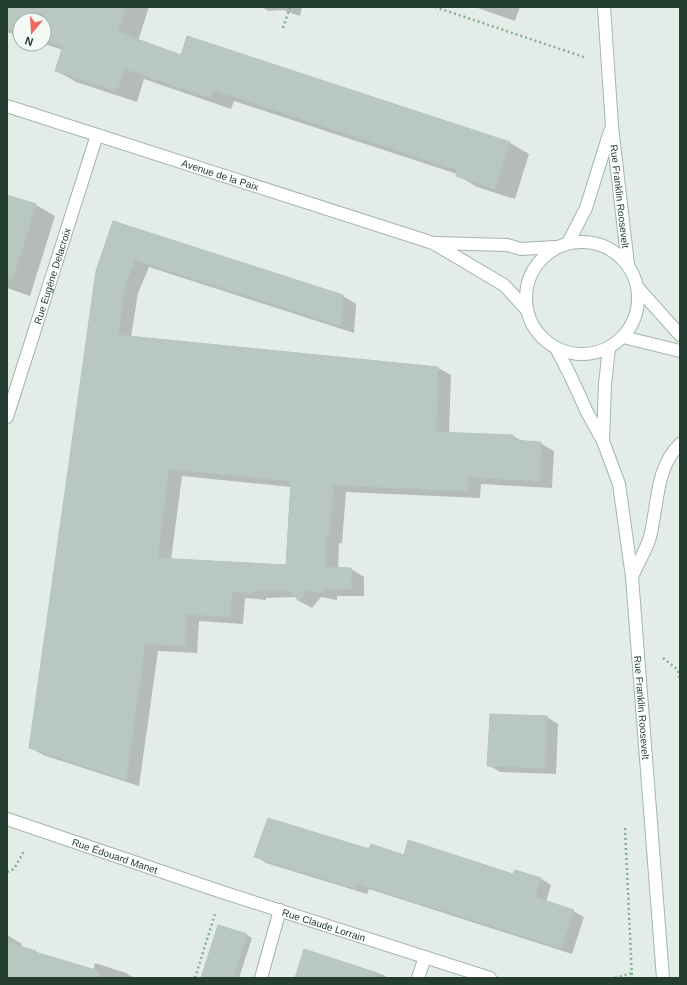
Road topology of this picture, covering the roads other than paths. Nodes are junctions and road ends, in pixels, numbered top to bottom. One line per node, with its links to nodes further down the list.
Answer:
1 (604, 7): 3 (street, Rue Franklin Roosevelt)
2 (7, 106): 4 (street, Avenue de la Paix)
3 (612, 126): 6 (street, Rue Franklin Roosevelt); 8 (street, Rue Franklin Roosevelt)
4 (96, 135): 5 (street, Avenue de la Paix); 16 (street, Rue Eugène Delacroix)
5 (433, 243): 7 (street, Avenue de la Paix); 10 (street, Avenue de la Paix)
6 (568, 243): 7 (street); 8 (street)
7 (555, 248): 10 (street)
8 (628, 265): 9 (street)
9 (638, 288): 11 (street); 12 (street)
10 (526, 309): 13 (street)
11 (680, 335)
12 (623, 337): 14 (street); 15 (street)
13 (556, 348): 14 (street); 17 (street, Rue Franklin Roosevelt)
14 (609, 348): 17 (street, Rue Franklin Roosevelt)
15 (680, 351)
16 (7, 417)
17 (603, 441): 19 (street, Rue Franklin Roosevelt)
18 (680, 444): 19 (street)
19 (632, 577): 27 (street, Rue Franklin Roosevelt)
20 (7, 820): 21 (street, Rue Édouard Manet)
21 (222, 892): 22 (street, Rue Claude Lorrain)
22 (280, 910): 23 (street, Rue Claude Lorrain); 24 (street)
23 (425, 957): 25 (street); 26 (street, Rue Claude Lorrain)
24 (261, 978)
25 (418, 978)
26 (490, 978)
27 (663, 978)

